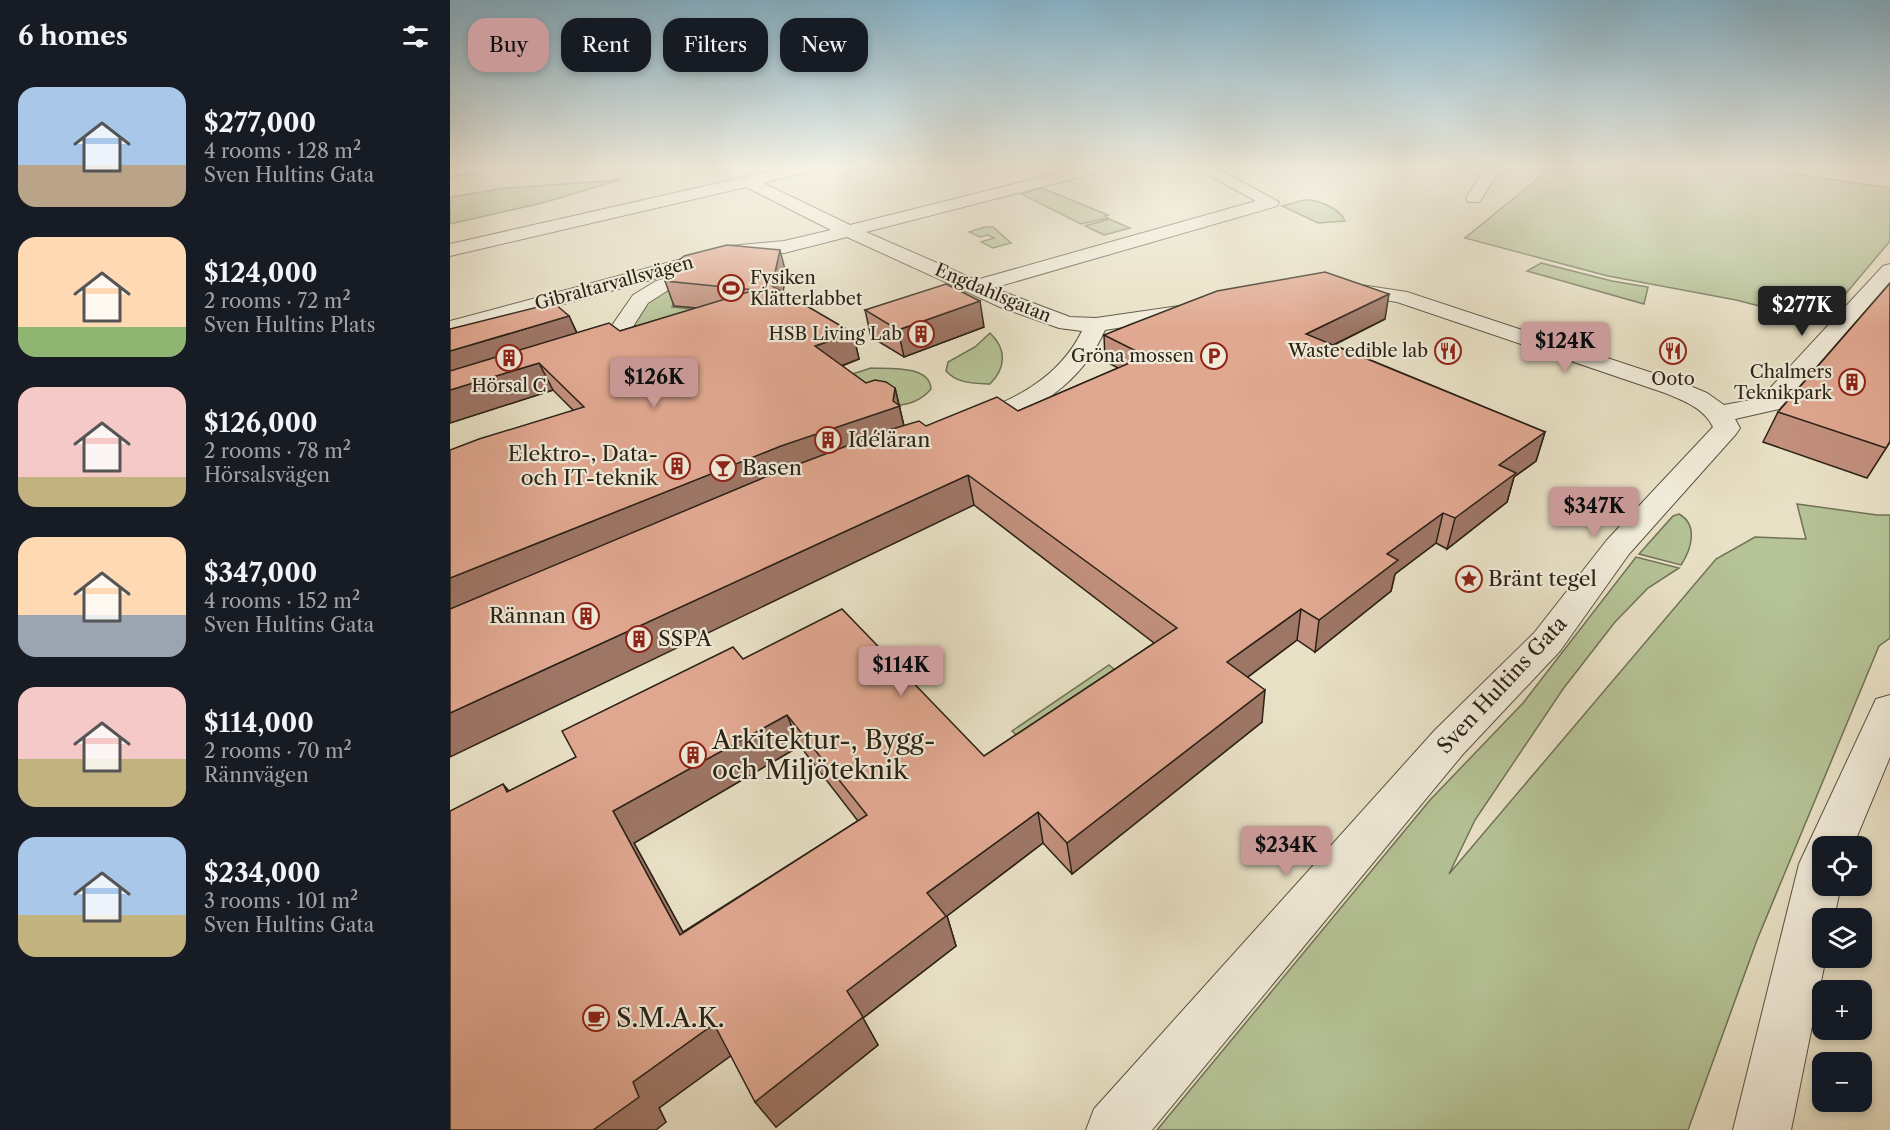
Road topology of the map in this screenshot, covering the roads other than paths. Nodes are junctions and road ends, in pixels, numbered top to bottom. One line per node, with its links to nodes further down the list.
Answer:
1 (579, 221): 7 (street)
2 (828, 221): 5 (street, Engdahlsgatan)
3 (894, 221): 5 (street, Gibraltarvallsvägen)
4 (1206, 221): 9 (street)
5 (851, 232): 6 (street, Gibraltarvallsvägen); 9 (street, Engdahlsgatan)
6 (784, 247): 13 (street, Gibraltarvallsvägen); 14 (street)
7 (450, 250)
8 (1890, 270): 15 (street)
9 (974, 287): 12 (street, Engdahlsgatan)
10 (1311, 288): 15 (street)
11 (1201, 308): 12 (street, Engdahlsgatan)
12 (1096, 326): 16 (street)
13 (450, 328)
14 (560, 360)
15 (1719, 414): 20 (street, Sven Hultins Gata)
16 (945, 432)
17 (1890, 710): 18 (street)
18 (1834, 836)
19 (1815, 896): 21 (street)
20 (1115, 1130)
21 (1762, 1130)

